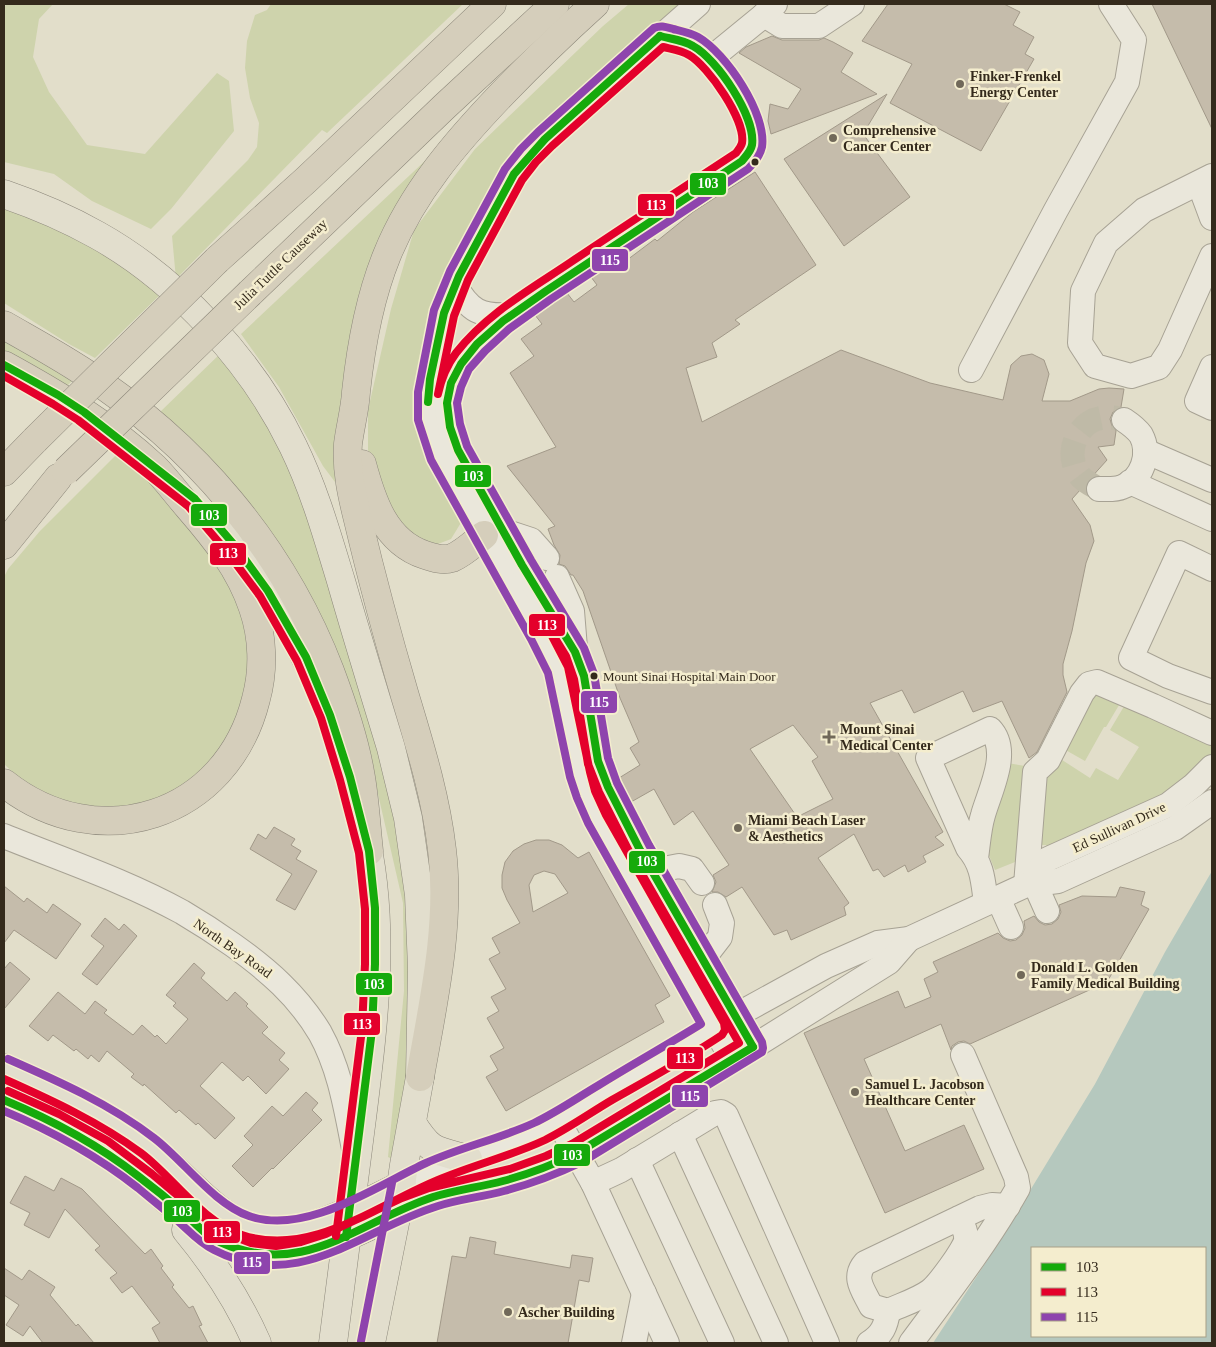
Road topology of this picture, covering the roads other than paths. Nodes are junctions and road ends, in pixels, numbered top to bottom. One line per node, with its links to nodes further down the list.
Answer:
1 (492, 4): 28 (highway, bridge)
2 (555, 4): 29 (highway, Julia Tuttle Causeway, bridge)
3 (594, 4): 23 (highway)
4 (698, 4): 8 (street)
5 (852, 4): 7 (street)
6 (1111, 4): 22 (street)
7 (769, 9): 9 (street)
8 (660, 36): 9 (street); 14 (street)
9 (710, 60): 16 (street)
10 (1206, 179): 12 (street); 13 (street)
11 (4, 194): 65 (main road)
12 (1212, 218)
13 (1212, 256)
14 (455, 285): 15 (street); 17 (street)
15 (444, 313): 17 (street); 35 (street)
16 (511, 316): 17 (street); 19 (street)
17 (477, 319): 19 (street)
18 (4, 325): 49 (highway)
19 (465, 357): 35 (street)
20 (4, 365): 27 (highway)
21 (1212, 367): 24 (street)
22 (971, 370)
23 (356, 402): 35 (highway); 65 (highway)
24 (1212, 408)
25 (1124, 420): 26 (street)
26 (1145, 451): 30 (street); 31 (street)
27 (155, 468): 44 (highway); 49 (main road)
28 (4, 472)
29 (62, 475): 34 (highway, Julia Tuttle Causeway); 36 (highway)
30 (1212, 480)
31 (1130, 482): 32 (street); 33 (street)
32 (1099, 489)
33 (1212, 519)
34 (4, 523)
35 (494, 533): 38 (street); 38 (street); 60 (street)
36 (4, 545)
37 (1212, 569): 39 (street)
38 (575, 652): 51 (street)
39 (1175, 679): 40 (street); 41 (street)
40 (1212, 692)
41 (1162, 710): 42 (street); 53 (street)
42 (1212, 733)
43 (1212, 767): 46 (street, Ed Sullivan Drive)
44 (4, 783)
45 (1212, 802): 47 (street, Ed Sullivan Drive)
46 (1141, 818): 47 (street); 53 (street, Ed Sullivan Drive)
47 (1163, 833): 53 (street, Ed Sullivan Drive)
48 (4, 836): 72 (street, North Bay Road)
49 (369, 850): 72 (main road)
50 (976, 858): 50 (street); 54 (street)
51 (653, 871): 52 (street); 59 (street)
52 (702, 883)
53 (1030, 884): 54 (street, Ed Sullivan Drive); 56 (street)
54 (992, 901): 57 (street); 58 (street, Ed Sullivan Drive)
55 (715, 905): 59 (street)
56 (1047, 911)
57 (1011, 927)
58 (909, 939): 60 (street, Ed Sullivan Drive); 61 (street, Ed Sullivan Drive)
59 (703, 959): 60 (street)
60 (725, 1022): 61 (street); 63 (street); 67 (street, Ed Sullivan Drive)
61 (753, 1048): 63 (street, Ed Sullivan Drive)
62 (963, 1055): 77 (street)
63 (732, 1060): 70 (street, Ed Sullivan Drive)
64 (4, 1068): 81 (main road)
65 (420, 1077): 68 (main road)
66 (4, 1100): 76 (main road)
67 (558, 1121): 70 (street); 71 (street, Ed Sullivan Drive)
68 (412, 1123): 71 (main road); 75 (main road)
69 (680, 1134): 73 (street); 91 (street); 92 (street)
70 (577, 1153): 74 (street); 79 (street, Ed Sullivan Drive)
71 (468, 1159): 75 (street, Ed Sullivan Drive)
72 (356, 1160): 78 (main road); 81 (main road)
73 (637, 1160): 74 (street); 90 (street)
74 (593, 1182): 83 (street)
75 (402, 1185): 78 (main road); 79 (main road)
76 (152, 1188): 82 (main road); 85 (main road)
77 (1008, 1206): 80 (street); 94 (street)
78 (351, 1210): 81 (main road); 82 (main road)
79 (397, 1213): 82 (main road); 87 (main road)
80 (959, 1218): 84 (street); 84 (street)
81 (292, 1229)
82 (346, 1237): 86 (main road)
83 (644, 1293): 88 (street); 89 (street)
84 (888, 1311): 93 (street)
85 (257, 1343)
86 (333, 1343)
87 (371, 1343)
88 (634, 1343)
89 (667, 1343)
90 (722, 1343)
91 (776, 1343)
92 (827, 1343)
93 (869, 1343)
94 (912, 1343)

